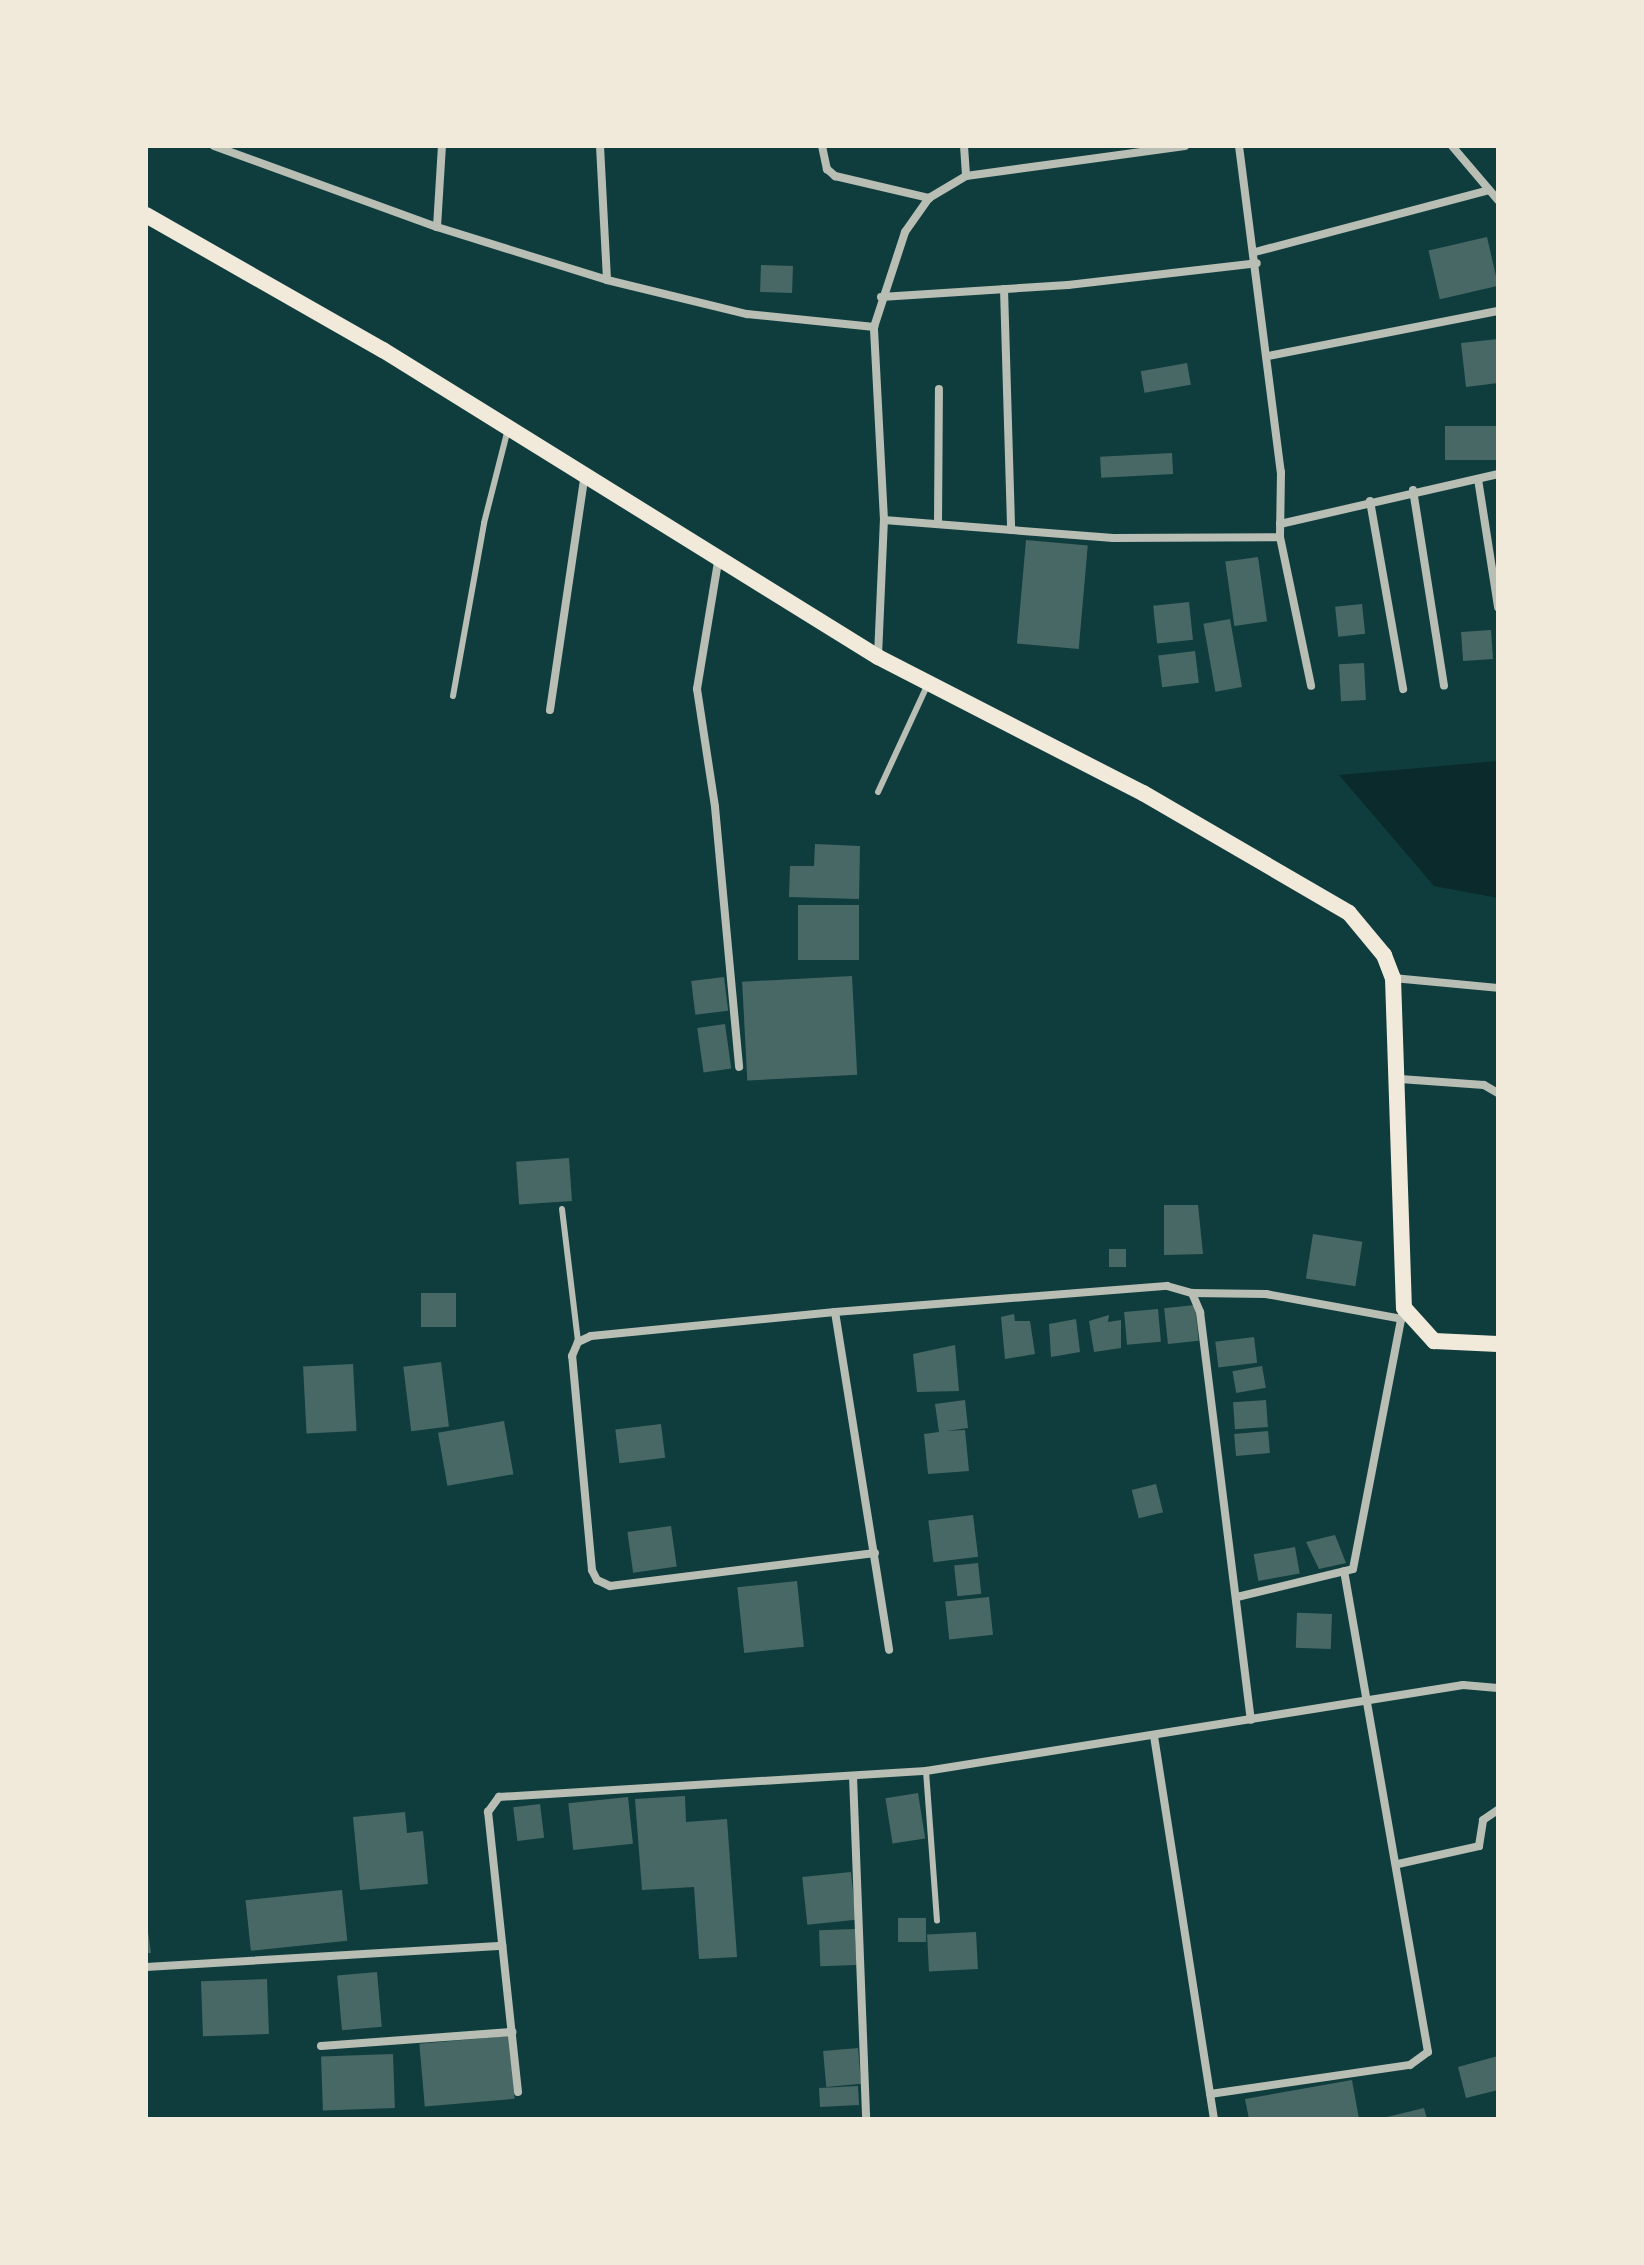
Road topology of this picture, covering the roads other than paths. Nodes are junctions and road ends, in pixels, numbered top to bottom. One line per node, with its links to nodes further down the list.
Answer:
1 (214, 146): 9 (street)
2 (442, 146): 16 (street)
3 (600, 146): 19 (street)
4 (822, 146): 13 (street)
5 (964, 146): 11 (street)
6 (1185, 146): 10 (street)
7 (1239, 146): 17 (street)
8 (1452, 146): 12 (street)
9 (226, 149): 16 (street)
10 (1141, 149): 11 (street)
11 (966, 176): 13 (street)
12 (1489, 190): 14 (street); 17 (street)
13 (929, 198): 21 (street)
14 (1498, 200)
15 (146, 215): 26 (main road)
16 (437, 227): 19 (street)
17 (1255, 252): 18 (street)
18 (1257, 263): 20 (street); 24 (street)
19 (607, 280): 23 (street)
20 (1004, 289): 21 (street); 35 (street)
21 (881, 297): 23 (street)
22 (1498, 311): 24 (street)
23 (874, 327): 32 (street)
24 (1268, 356): 34 (street)
25 (939, 389): 33 (street)
26 (509, 427): 27 (main road); 44 (lane)
27 (585, 473): 37 (main road); 45 (street)
28 (1498, 474): 29 (street)
29 (1478, 479): 30 (street); 38 (street)
30 (1413, 490): 31 (street); 42 (street)
31 (1370, 501): 34 (street); 43 (street)
32 (884, 520): 33 (street); 39 (street)
33 (938, 524): 35 (street)
34 (1280, 524): 36 (street)
35 (1011, 530): 36 (street)
36 (1280, 537): 41 (street)
37 (718, 562): 39 (main road); 49 (street)
38 (1498, 607)
39 (878, 657): 40 (main road)
40 (928, 683): 46 (lane); 47 (main road)
41 (1311, 686)
42 (1444, 686)
43 (1403, 689)
44 (453, 696)
45 (550, 710)
46 (878, 792)
47 (1393, 978): 48 (street); 50 (main road)
48 (1498, 988)
49 (739, 1067)
50 (1400, 1079): 51 (street); 55 (main road)
51 (1498, 1093)
52 (562, 1209): 56 (lane)
53 (1192, 1293): 54 (street); 55 (street); 60 (street)
54 (835, 1312): 56 (street); 58 (street)
55 (1403, 1313): 57 (main road); 59 (street)
56 (578, 1342): 58 (street)
57 (1498, 1344)
58 (875, 1553): 61 (street)
59 (1344, 1571): 60 (street); 63 (street)
60 (1237, 1597): 64 (street)
61 (889, 1650)
62 (1498, 1688): 63 (street)
63 (1368, 1702): 64 (street); 69 (street)
64 (1251, 1720): 65 (street)
65 (1154, 1736): 66 (street); 76 (street)
66 (926, 1771): 67 (street); 70 (lane)
67 (853, 1776): 71 (street); 77 (street)
68 (1498, 1810): 69 (street)
69 (1398, 1864): 76 (street)
70 (937, 1921)
71 (502, 1946): 72 (street); 73 (street)
72 (146, 1967)
73 (512, 2032): 74 (street); 75 (street)
74 (321, 2046)
75 (518, 2092)
76 (1210, 2094): 78 (street)
77 (866, 2116)
78 (1214, 2119)

